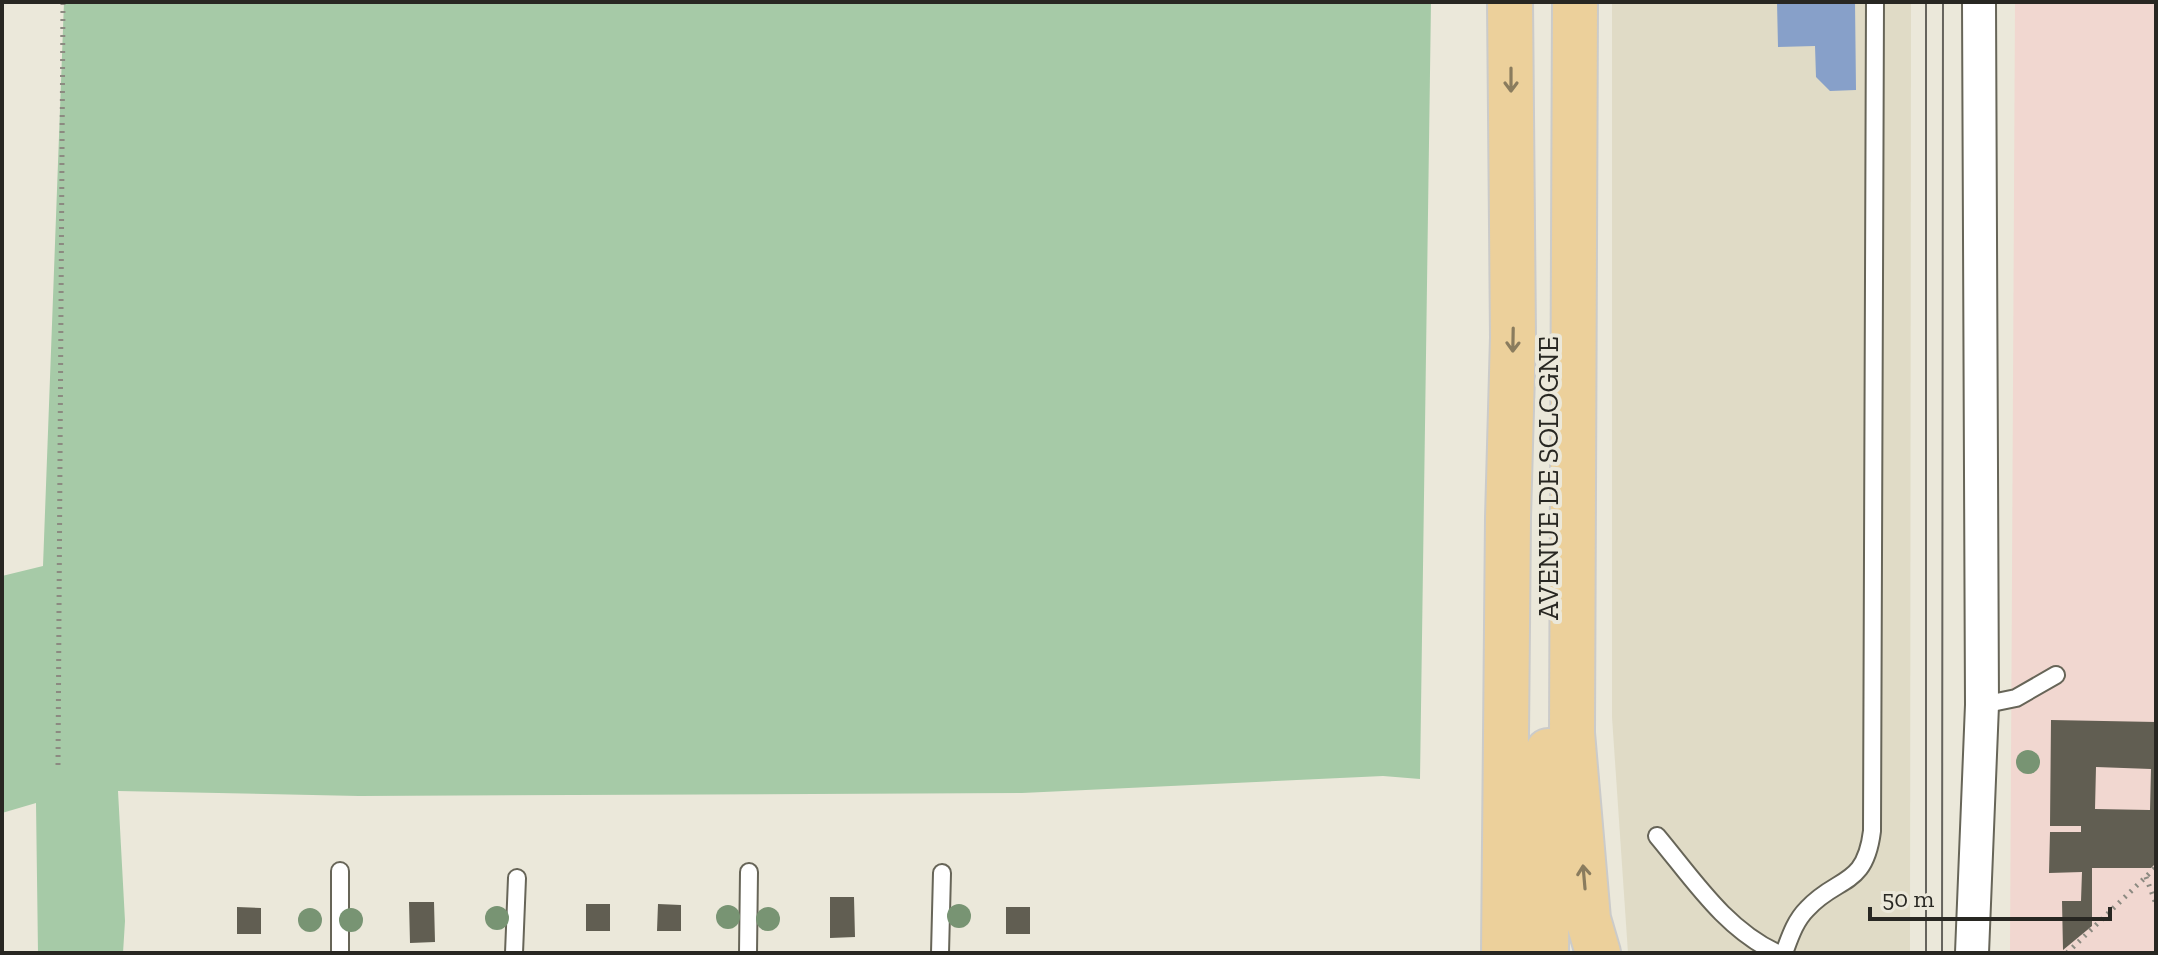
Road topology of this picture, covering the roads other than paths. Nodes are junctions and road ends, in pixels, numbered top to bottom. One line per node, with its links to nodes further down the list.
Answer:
1 (1510, 2): 6 (main road, one-way to 6)
2 (1549, 2): 21 (main road, AVENUE DE SOLOGNE)
3 (1575, 2): 22 (main road, one-way to 3)
4 (1875, 2): 24 (lane)
5 (1979, 2): 8 (street)
6 (1508, 518): 19 (main road); 20 (main road)
7 (2056, 675): 8 (lane)
8 (1982, 705): 14 (street)
9 (1657, 836): 23 (lane)
10 (340, 871): 15 (lane)
11 (749, 872): 17 (lane)
12 (942, 873): 18 (lane)
13 (517, 878): 16 (lane)
14 (1972, 952)
15 (340, 953)
16 (514, 953)
17 (748, 953)
18 (940, 953)
19 (1479, 953)
20 (1504, 953)
21 (1546, 953)
22 (1598, 953)
23 (1777, 953)
24 (1784, 953)

